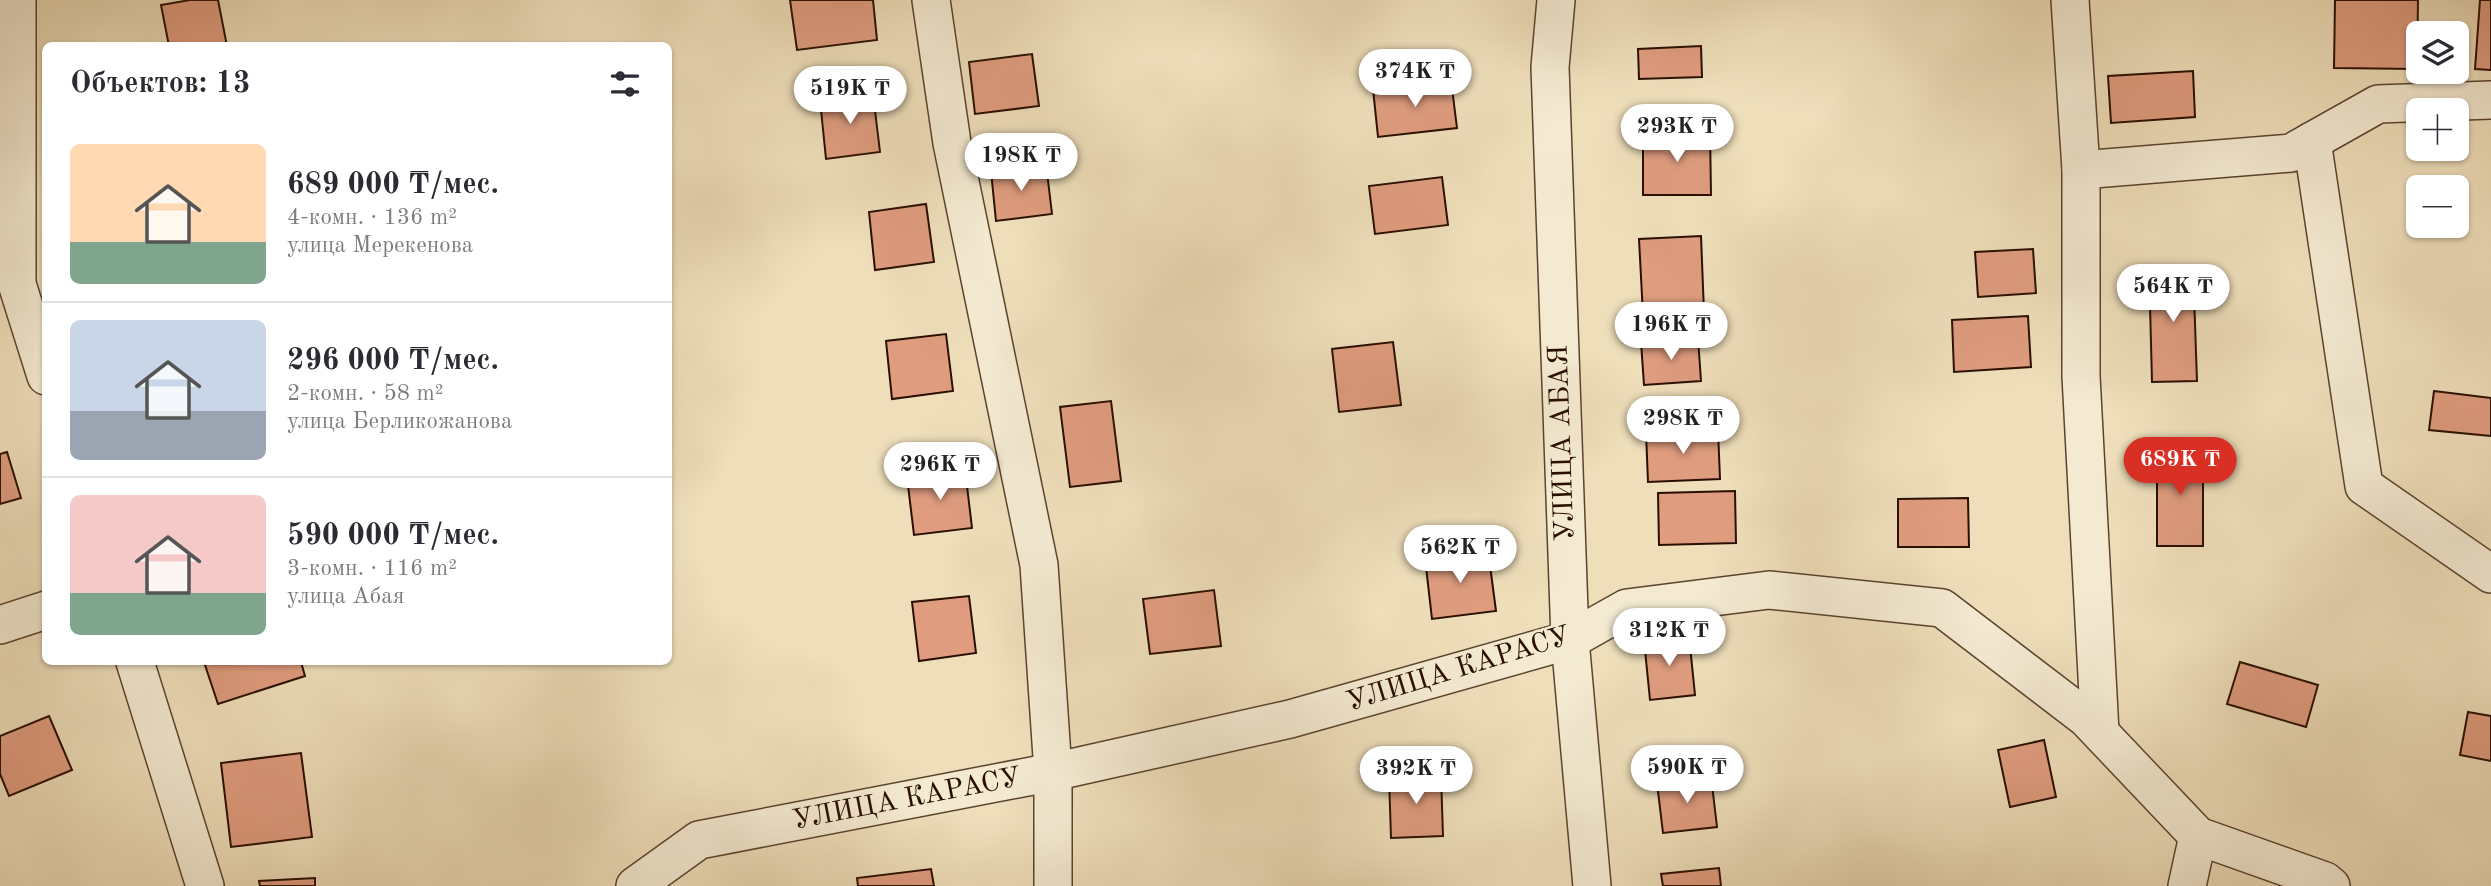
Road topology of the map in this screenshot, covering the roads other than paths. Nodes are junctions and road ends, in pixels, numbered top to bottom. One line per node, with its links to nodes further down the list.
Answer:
1 (17, 0): 8 (street)
2 (931, 0): 15 (street)
3 (1556, 0): 12 (street, УЛИЦА АБАЯ)
4 (2070, 0): 7 (street)
5 (2491, 100): 6 (street)
6 (2312, 141): 7 (street); 9 (street)
7 (2081, 170): 14 (street)
8 (42, 363)
9 (2491, 573)
10 (42, 611): 11 (street)
11 (0, 625)
12 (1570, 640): 14 (street, УЛИЦА КАРАСУ); 15 (street, УЛИЦА КАРАСУ); 20 (street, УЛИЦА АБАЯ)
13 (136, 665): 17 (street)
14 (2100, 732): 16 (street, УЛИЦА КАРАСУ)
15 (1053, 772): 18 (street, УЛИЦА КАРАСУ); 19 (street)
16 (2198, 836): 21 (street); 22 (street, УЛИЦА КАРАСУ)
17 (205, 886)
18 (635, 886)
19 (1053, 886)
20 (1592, 886)
21 (2187, 886)
22 (2331, 886)

